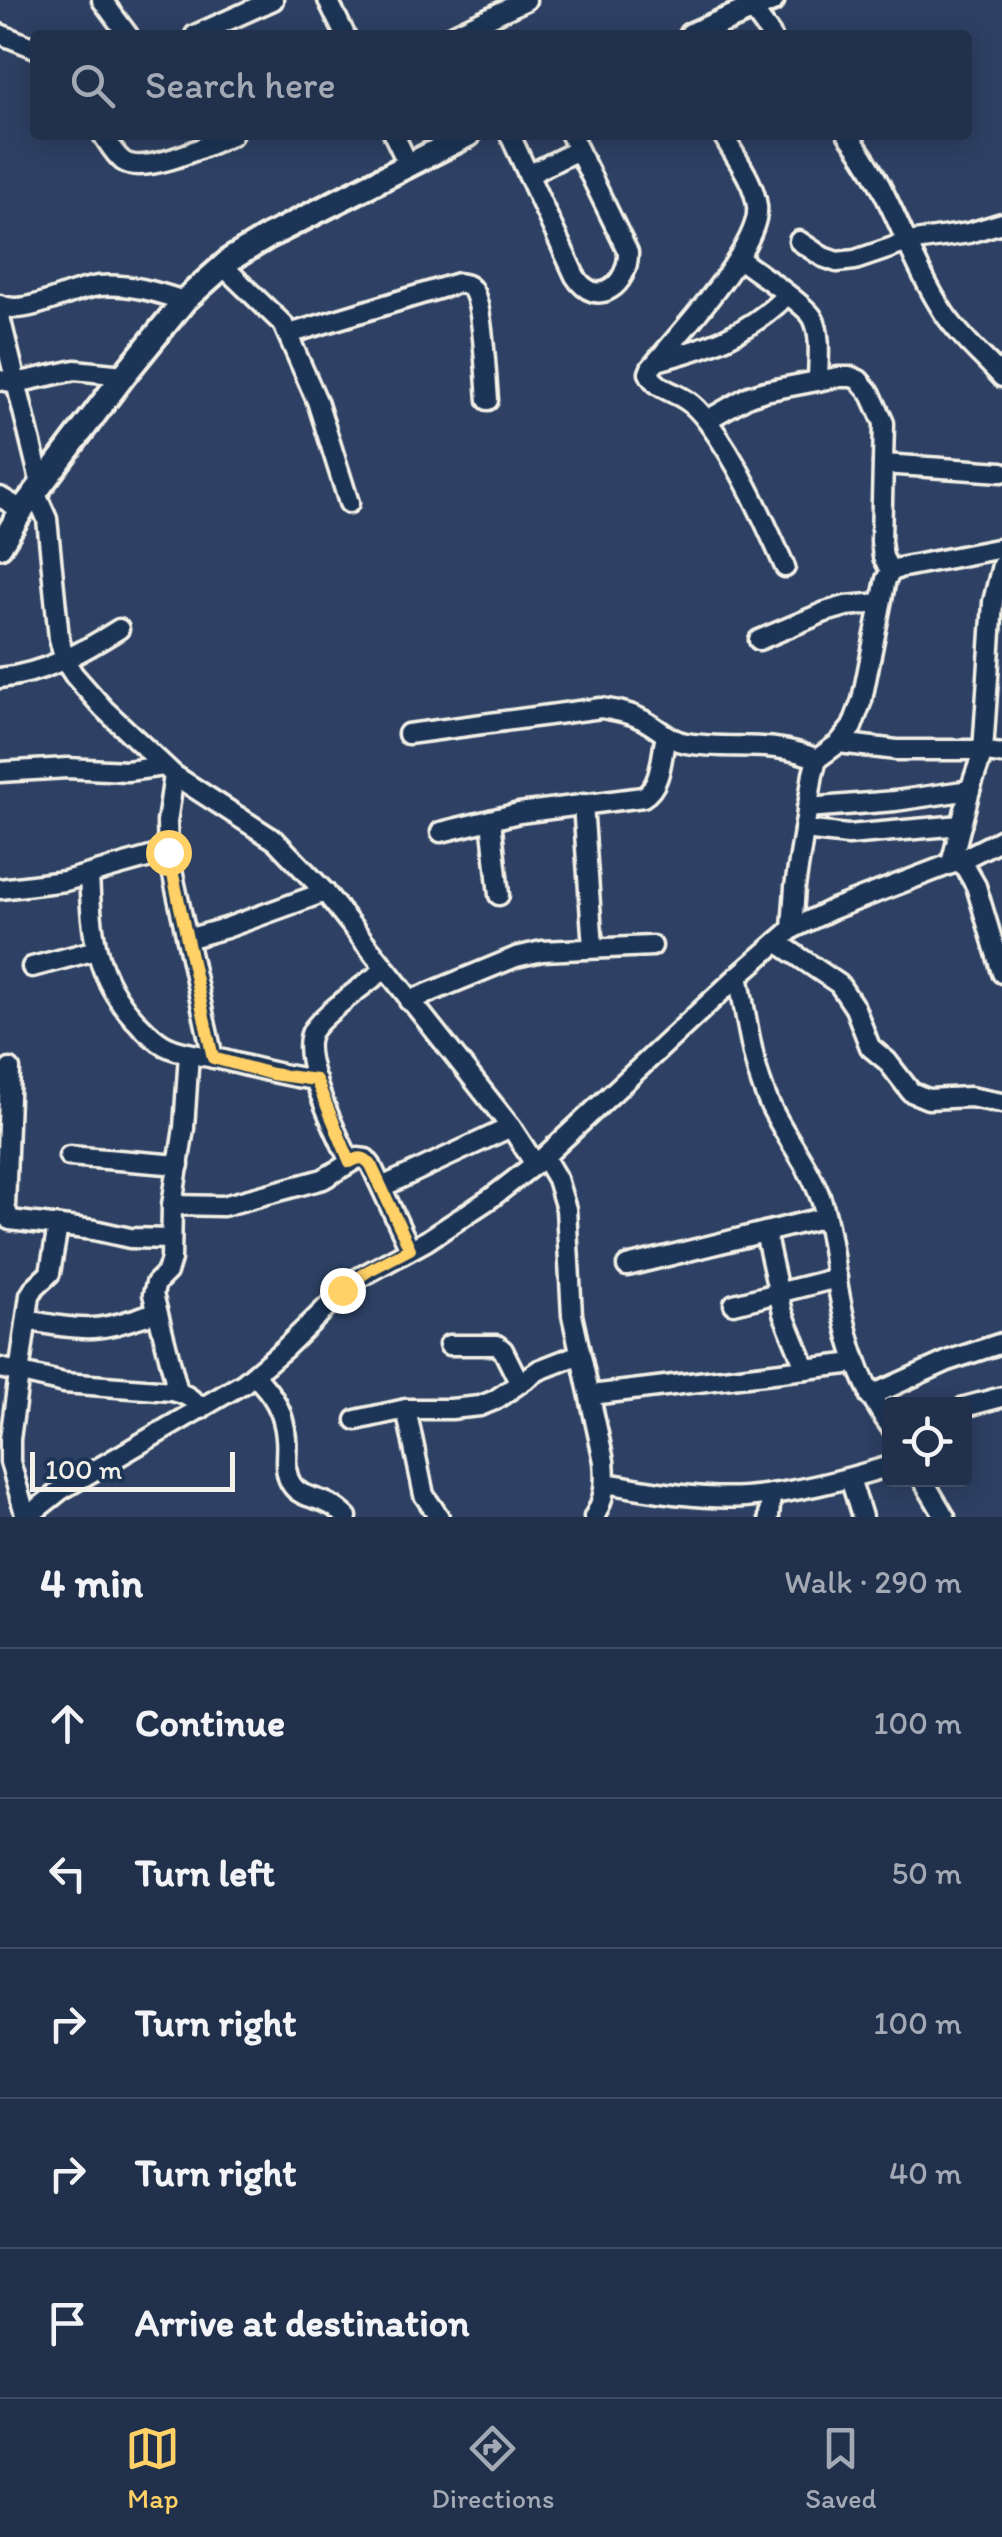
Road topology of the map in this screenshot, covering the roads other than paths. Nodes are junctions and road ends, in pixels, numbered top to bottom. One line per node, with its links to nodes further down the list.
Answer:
1 (102, 0): 8 (street)
2 (218, 0): 7 (street)
3 (273, 0): 7 (street)
4 (328, 0): 10 (street)
5 (526, 0): 11 (street)
6 (757, 3): 12 (main road); 13 (street)
7 (227, 19): 9 (street)
8 (124, 30)
9 (204, 30)
10 (343, 30)
11 (463, 30)
12 (702, 30)
13 (770, 30)
14 (0, 34): 15 (street)
15 (30, 46)
16 (106, 140): 17 (street)
17 (219, 140)
18 (396, 140): 24 (street)
19 (458, 140): 24 (main road)
20 (512, 140): 25 (street)
21 (726, 140): 29 (street)
22 (851, 140): 28 (street)
23 (574, 142): 25 (street); 25 (street)
24 (409, 166): 30 (main road)
25 (528, 174)
26 (1002, 223): 28 (street)
27 (799, 241): 28 (street)
28 (908, 242): 38 (street)
29 (739, 259): 31 (street); 36 (street)
30 (223, 266): 32 (main road); 35 (street)
31 (786, 296): 36 (street); 40 (street)
32 (184, 301): 33 (street); 37 (main road)
33 (0, 305)
34 (0, 317): 39 (street)
35 (290, 334): 41 (street); 47 (street)
36 (656, 361): 42 (street)
37 (124, 375): 39 (street); 45 (main road)
38 (1002, 376)
39 (8, 381): 45 (street)
40 (818, 381): 42 (street); 43 (street)
41 (488, 400)
42 (707, 420): 51 (street)
43 (883, 464): 44 (street); 52 (street)
44 (1002, 472)
45 (33, 495): 46 (street); 48 (main road); 56 (street)
46 (0, 497)
47 (349, 503)
48 (0, 546)
49 (1002, 548): 52 (street)
50 (1002, 566): 61 (street)
51 (785, 567)
52 (891, 572): 53 (street)
53 (881, 603): 55 (street); 60 (street)
54 (119, 629): 56 (street)
55 (759, 640)
56 (65, 662): 57 (street); 63 (street)
57 (0, 678)
58 (408, 734): 59 (street)
59 (666, 736): 62 (street); 66 (street)
60 (839, 743): 61 (street); 62 (street)
61 (993, 753): 65 (street)
62 (817, 759): 67 (street)
63 (169, 770): 64 (street); 73 (street); 77 (street)
64 (0, 772)
65 (970, 790): 67 (street); 69 (street)
66 (583, 804): 68 (street); 83 (street)
67 (807, 808): 70 (street)
68 (490, 820): 71 (street); 78 (street)
69 (961, 825): 70 (street); 74 (street)
70 (804, 830): 79 (street)
71 (441, 832)
72 (1002, 839): 74 (street)
73 (168, 852): 75 (street); 80 (street)
74 (956, 862): 79 (street); 87 (street)
75 (89, 876): 76 (street); 84 (street)
76 (0, 890)
77 (325, 892): 80 (street); 86 (street)
78 (499, 896)
79 (792, 928): 81 (street)
80 (187, 939): 91 (street)
81 (777, 942): 88 (street); 94 (street)
82 (652, 946): 83 (street)
83 (592, 948): 89 (street)
84 (96, 950): 85 (street); 90 (street)
85 (32, 967)
86 (384, 970): 89 (street); 93 (street)
87 (1002, 973)
88 (738, 976): 97 (street); 102 (street)
89 (409, 1001): 95 (street)
90 (189, 1054): 91 (street); 99 (street)
91 (213, 1058): 93 (street)
92 (10, 1069): 103 (street)
93 (316, 1080): 98 (street)
94 (1002, 1103)
95 (511, 1127): 97 (street); 100 (street)
96 (69, 1156): 99 (street)
97 (540, 1160): 106 (street); 115 (street)
98 (350, 1162): 100 (street); 101 (street)
99 (180, 1165): 101 (street)
100 (382, 1187): 106 (street)
101 (172, 1205): 105 (street)
102 (826, 1216): 104 (street); 108 (street)
103 (58, 1226): 105 (street); 112 (street)
104 (765, 1232): 107 (street); 109 (street)
105 (170, 1239): 111 (street)
106 (410, 1249): 120 (street)
107 (627, 1266)
108 (837, 1278): 109 (street); 116 (street)
109 (778, 1293): 110 (street); 118 (street)
110 (734, 1304)
111 (157, 1312): 112 (street); 122 (street)
112 (26, 1320): 119 (street)
113 (1002, 1344): 124 (street)
114 (449, 1345): 121 (street)
115 (580, 1354): 121 (street); 123 (street)
116 (855, 1363): 118 (street); 124 (street)
117 (0, 1368): 119 (street)
118 (806, 1369): 123 (street)
119 (20, 1371): 122 (street); 131 (street)
120 (254, 1375): 127 (street); 138 (street)
121 (519, 1382): 128 (street)
122 (178, 1392): 127 (street)
123 (591, 1395): 134 (street)
124 (870, 1396): 129 (street)
125 (1002, 1397): 126 (street)
126 (972, 1405)
127 (201, 1409): 137 (street)
128 (406, 1409): 130 (street); 139 (street)
129 (882, 1414)
130 (356, 1420)
131 (6, 1424): 137 (street)
132 (882, 1468): 133 (street)
133 (850, 1478): 136 (street); 142 (street)
134 (606, 1483): 136 (street); 140 (street)
135 (927, 1487): 143 (street)
136 (771, 1494): 141 (street)
137 (27, 1517)
138 (347, 1517)
139 (439, 1517)
140 (594, 1517)
141 (769, 1517)
142 (862, 1517)
143 (944, 1517)

